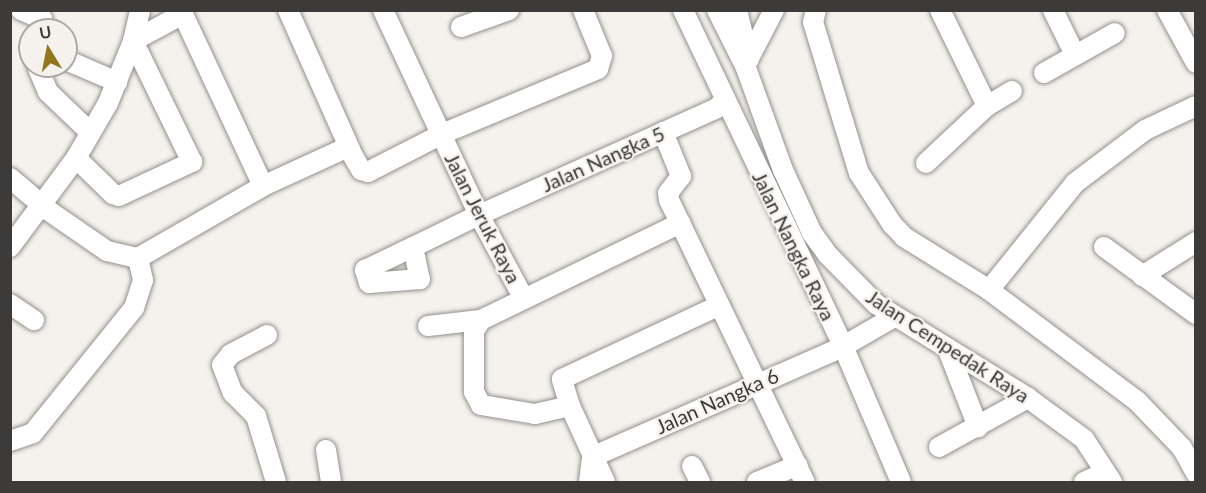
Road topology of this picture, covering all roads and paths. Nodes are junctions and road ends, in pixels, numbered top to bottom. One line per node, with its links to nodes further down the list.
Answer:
1 (140, 10): 17 (street)
2 (288, 10): 32 (street)
3 (383, 10): 31 (street, Jalan Jeruk Raya)
4 (509, 10): 15 (street)
5 (583, 10): 31 (street)
6 (683, 10): 26 (street, Jalan Nangka Raya)
7 (717, 10): 19 (street, Jalan Cempedak Raya)
8 (737, 10): 19 (street)
9 (774, 10): 19 (street)
10 (940, 10): 27 (street)
11 (1053, 10): 18 (street)
12 (1167, 10): 20 (street)
13 (182, 12): 17 (street); 38 (street)
14 (813, 12): 48 (street)
15 (461, 27)
16 (1115, 33): 18 (street)
17 (133, 41): 24 (street); 33 (street)
18 (1075, 55): 22 (street)
19 (748, 62): 35 (street, Jalan Cempedak Raya)
20 (1196, 63)
21 (78, 65): 24 (street)
22 (1044, 73)
23 (42, 78): 30 (street)
24 (117, 82): 30 (street)
25 (1012, 91): 27 (street)
26 (724, 101): 29 (street, Jalan Nangka 5); 37 (street, Jalan Nangka Raya)
27 (987, 106): 34 (street)
28 (1196, 106): 48 (street)
29 (663, 132): 40 (street, Jalan Nangka 5); 41 (street)
30 (91, 133): 33 (street)
31 (442, 134): 32 (street); 40 (street, Jalan Jeruk Raya)
32 (348, 147): 38 (street)
33 (76, 158): 39 (street)
34 (926, 163)
35 (783, 170): 37 (street); 53 (street, Jalan Cempedak Raya)
36 (10, 178): 39 (street)
37 (762, 181): 58 (street, Jalan Nangka Raya)
38 (262, 186): 46 (street)
39 (46, 207): 43 (street); 46 (street)
40 (479, 215): 44 (street, Jalan Nangka 5); 49 (street, Jalan Jeruk Raya)
41 (681, 224): 49 (street); 51 (street)
42 (1196, 242): 47 (street)
43 (10, 247)
44 (413, 247)
45 (1104, 247): 47 (street)
46 (138, 258): 64 (street)
47 (1142, 276): 52 (street)
48 (989, 290): 68 (street)
49 (524, 299): 55 (street, Jalan Jeruk Raya)
50 (10, 304): 54 (street)
51 (720, 305): 60 (street); 62 (street)
52 (1196, 315)
53 (894, 316): 58 (street, Jalan Nangka 6); 59 (street, Jalan Cempedak Raya)
54 (34, 320)
55 (481, 320): 56 (street, Jalan Jeruk Raya); 62 (street)
56 (428, 326)
57 (267, 335): 71 (street)
58 (843, 346): 60 (street, Jalan Nangka 6); 76 (street, Jalan Nangka Raya)
59 (948, 350): 61 (street, Jalan Cempedak Raya); 63 (street)
60 (758, 382): 67 (street, Jalan Nangka 6); 69 (street)
61 (1028, 398): 63 (street); 70 (street, Jalan Cempedak Raya)
62 (570, 406): 67 (street)
63 (978, 427): 65 (street)
64 (10, 441)
65 (939, 447)
66 (326, 450): 72 (street)
67 (592, 457): 73 (street); 74 (street)
68 (1194, 465)
69 (801, 474): 75 (street)
70 (1108, 477): 77 (street)
71 (276, 483)
72 (332, 483)
73 (589, 483)
74 (605, 483)
75 (757, 483)
76 (901, 483)
77 (1084, 483)

